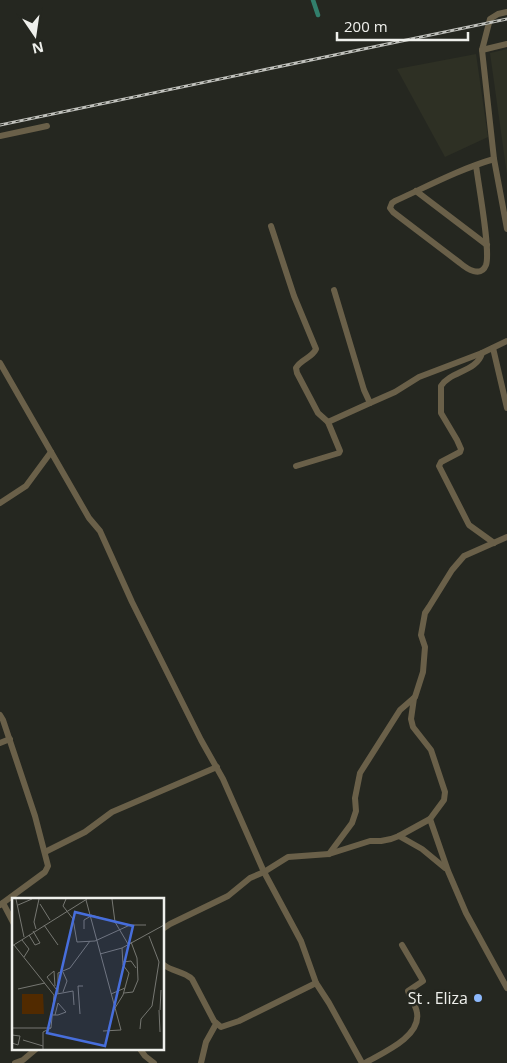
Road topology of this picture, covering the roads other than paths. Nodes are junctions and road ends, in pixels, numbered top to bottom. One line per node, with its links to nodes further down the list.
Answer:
1 (507, 12): 3 (street)
2 (507, 44): 3 (street)
3 (482, 50): 6 (street)
4 (47, 126): 5 (street)
5 (0, 136)
6 (494, 159): 7 (street); 10 (street)
7 (476, 165): 8 (street); 11 (street)
8 (416, 191): 11 (street); 11 (street)
9 (271, 226): 19 (street)
10 (507, 228)
11 (486, 245)
12 (334, 290): 17 (street)
13 (507, 342): 14 (street)
14 (493, 348): 15 (street); 18 (street)
15 (482, 353): 17 (street); 24 (street)
16 (0, 362): 20 (street)
17 (370, 403): 19 (street)
18 (507, 408)
19 (328, 422): 21 (street)
20 (51, 452): 22 (street); 29 (street)
21 (296, 466)
22 (0, 503)
23 (507, 537): 24 (street)
24 (494, 543): 25 (street)
25 (415, 696): 30 (street); 33 (street)
26 (0, 715): 27 (street)
27 (10, 739): 28 (street); 32 (street)
28 (0, 743)
29 (216, 767): 32 (street); 35 (street)
30 (430, 819): 31 (street); 34 (street)
31 (400, 836): 33 (street); 34 (street)
32 (45, 852): 36 (street)
33 (329, 854): 35 (street)
34 (448, 871): 42 (street)
35 (264, 872): 38 (street); 41 (street)
36 (2, 904): 37 (street)
37 (12, 921)
38 (165, 927)
39 (402, 945): 49 (street)
40 (165, 966): 43 (street)
41 (316, 983): 43 (street); 49 (street)
42 (507, 988)
43 (216, 1024): 48 (street)
44 (35, 1050): 46 (street)
45 (141, 1050): 47 (street)
46 (15, 1063)
47 (154, 1063)
48 (201, 1063)
49 (364, 1063)

